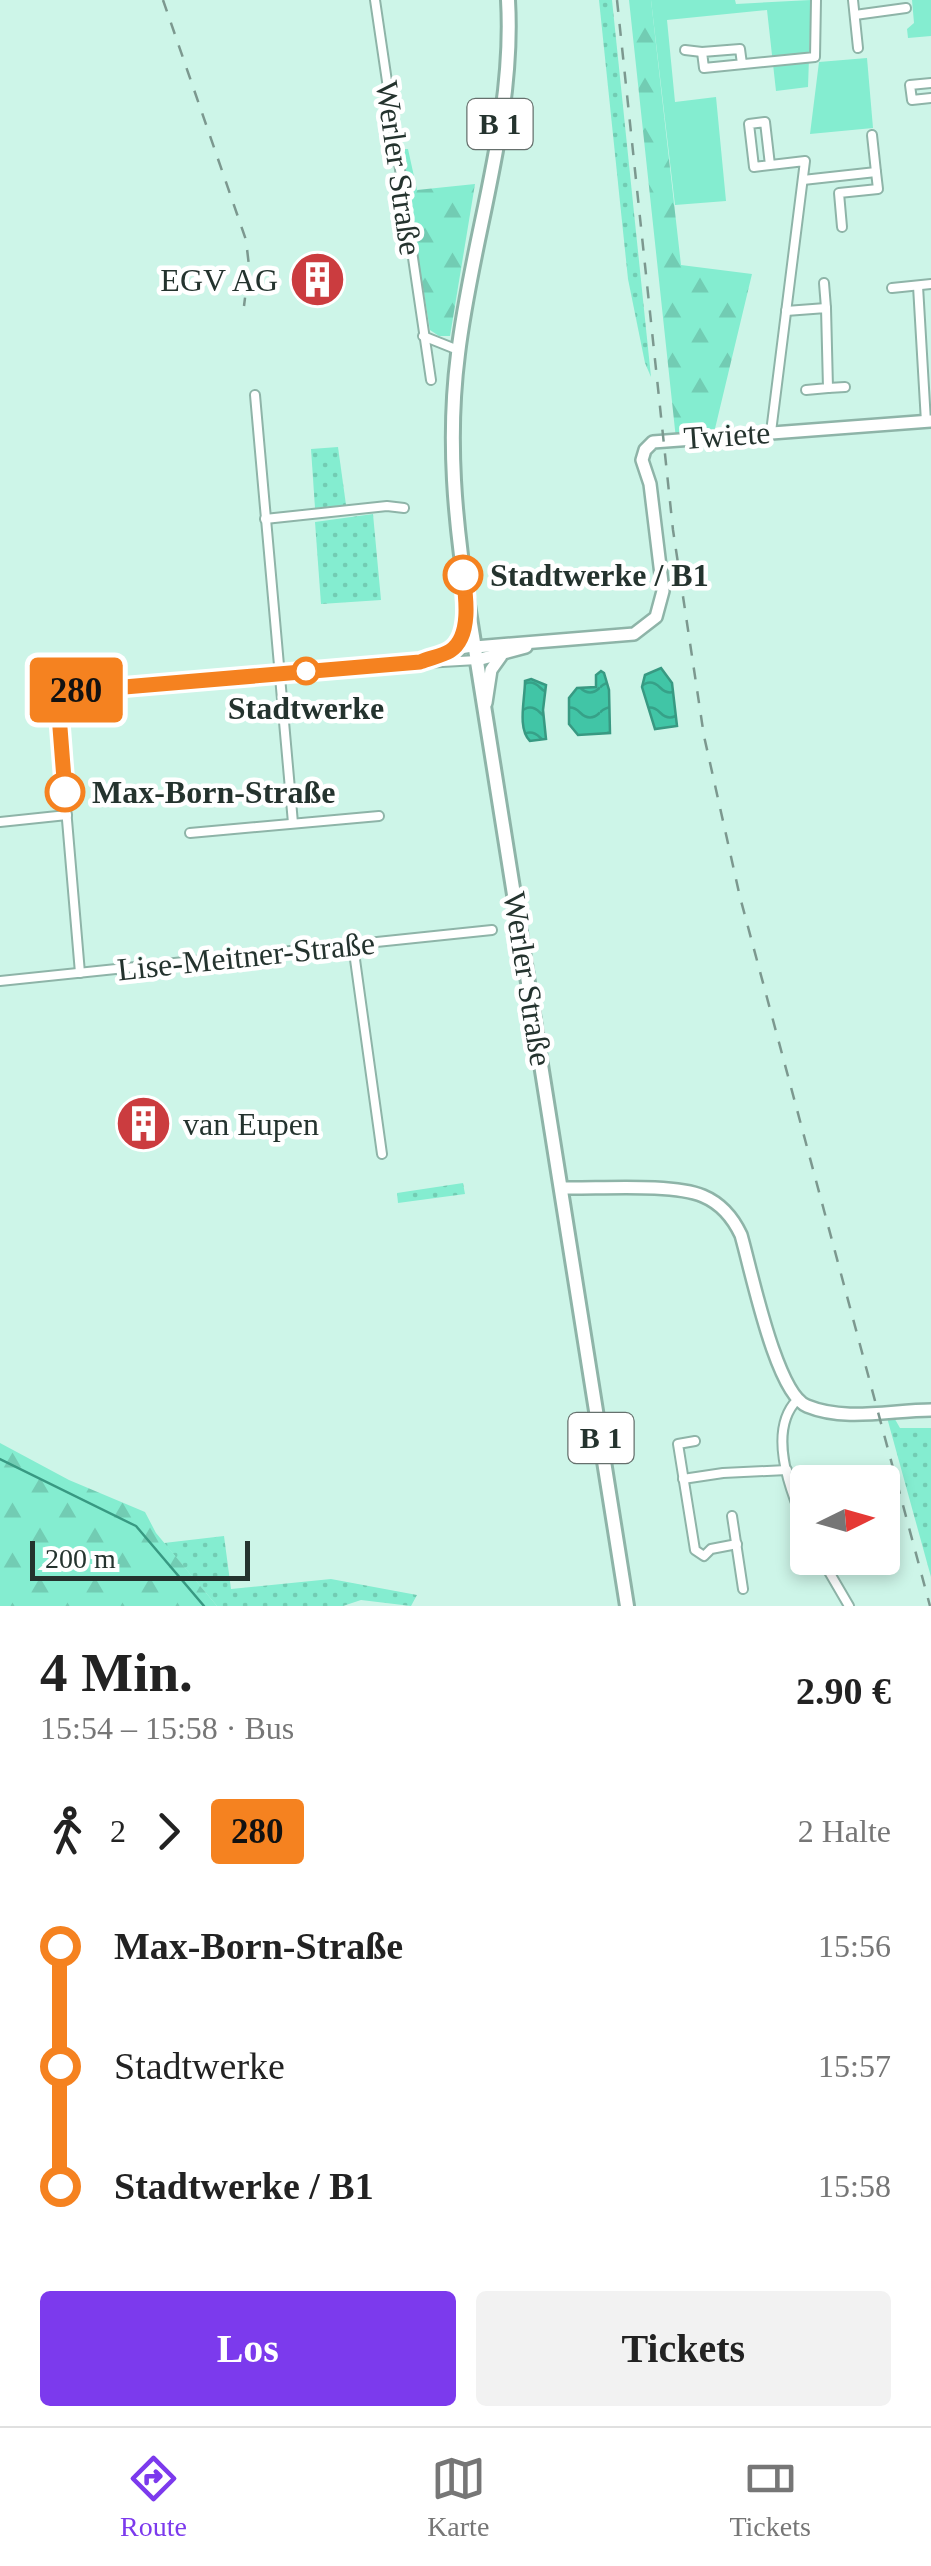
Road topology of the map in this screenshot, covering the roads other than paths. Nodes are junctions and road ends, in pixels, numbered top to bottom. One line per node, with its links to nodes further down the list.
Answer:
1 (375, 0): 30 (street, Werler Straße)
2 (508, 0): 31 (main road, Werler Straße / B 1)
3 (816, 0): 14 (street)
4 (853, 0): 8 (street)
5 (868, 0): 7 (street)
6 (906, 8): 7 (street)
7 (870, 13): 8 (street)
8 (854, 15): 11 (street)
9 (739, 34): 10 (street)
10 (740, 48): 13 (street); 14 (street)
11 (858, 48)
12 (685, 50): 13 (street)
13 (702, 52): 14 (street)
14 (742, 64)
15 (931, 82): 16 (street)
16 (931, 98)
17 (872, 135): 19 (street)
18 (770, 165): 18 (street); 21 (street)
19 (876, 172): 20 (street); 22 (street)
20 (837, 176): 21 (street); 22 (street)
21 (803, 180): 29 (street)
22 (838, 193): 23 (street)
23 (842, 227)
24 (824, 284): 28 (street)
25 (931, 284): 26 (street)
26 (918, 286): 27 (street); 37 (street)
27 (892, 288)
28 (826, 308): 29 (street); 34 (street)
29 (786, 311): 38 (street)
30 (424, 336): 31 (street); 32 (street, Werler Straße)
31 (458, 350): 41 (main road, Werler Straße / B 1)
32 (431, 380)
33 (846, 387): 34 (street)
34 (828, 388): 35 (street)
35 (806, 390)
36 (254, 395): 40 (street)
37 (928, 422): 38 (street, Twiete)
38 (771, 432): 42 (street, Twiete)
39 (404, 508): 40 (street)
40 (265, 519): 47 (street)
41 (468, 605): 43 (street); 44 (main road, Werler Straße / B 1)
42 (536, 644): 44 (street, Twiete); 45 (street, Twiete)
43 (452, 651): 44 (street); 46 (street)
44 (476, 654): 45 (street, Twiete); 46 (street); 48 (main road, Werler Straße / B 1)
45 (502, 655): 48 (street)
46 (420, 662): 47 (street)
47 (278, 673): 49 (street); 52 (street)
48 (485, 708): 59 (main road, Werler Straße / B 1)
49 (67, 815): 51 (street); 56 (street)
50 (379, 816): 52 (street)
51 (0, 822)
52 (293, 823): 53 (street)
53 (190, 833)
54 (492, 930): 55 (street, Lise-Meitner-Straße)
55 (353, 945): 56 (street, Lise-Meitner-Straße); 58 (street)
56 (80, 973): 57 (street, Lise-Meitner-Straße)
57 (0, 981)
58 (382, 1154)
59 (561, 1188): 60 (street); 72 (main road, Werler Straße / B 1)
60 (797, 1400): 61 (street); 63 (street)
61 (931, 1410)
62 (695, 1441): 65 (street)
63 (788, 1470): 64 (street); 65 (street)
64 (790, 1476)
65 (683, 1479): 67 (street)
66 (732, 1516): 68 (street)
67 (692, 1534): 69 (street); 69 (street)
68 (736, 1544): 69 (street); 71 (street)
69 (710, 1549)
70 (830, 1575): 73 (street)
71 (743, 1589)
72 (628, 1606)
73 (849, 1606)

